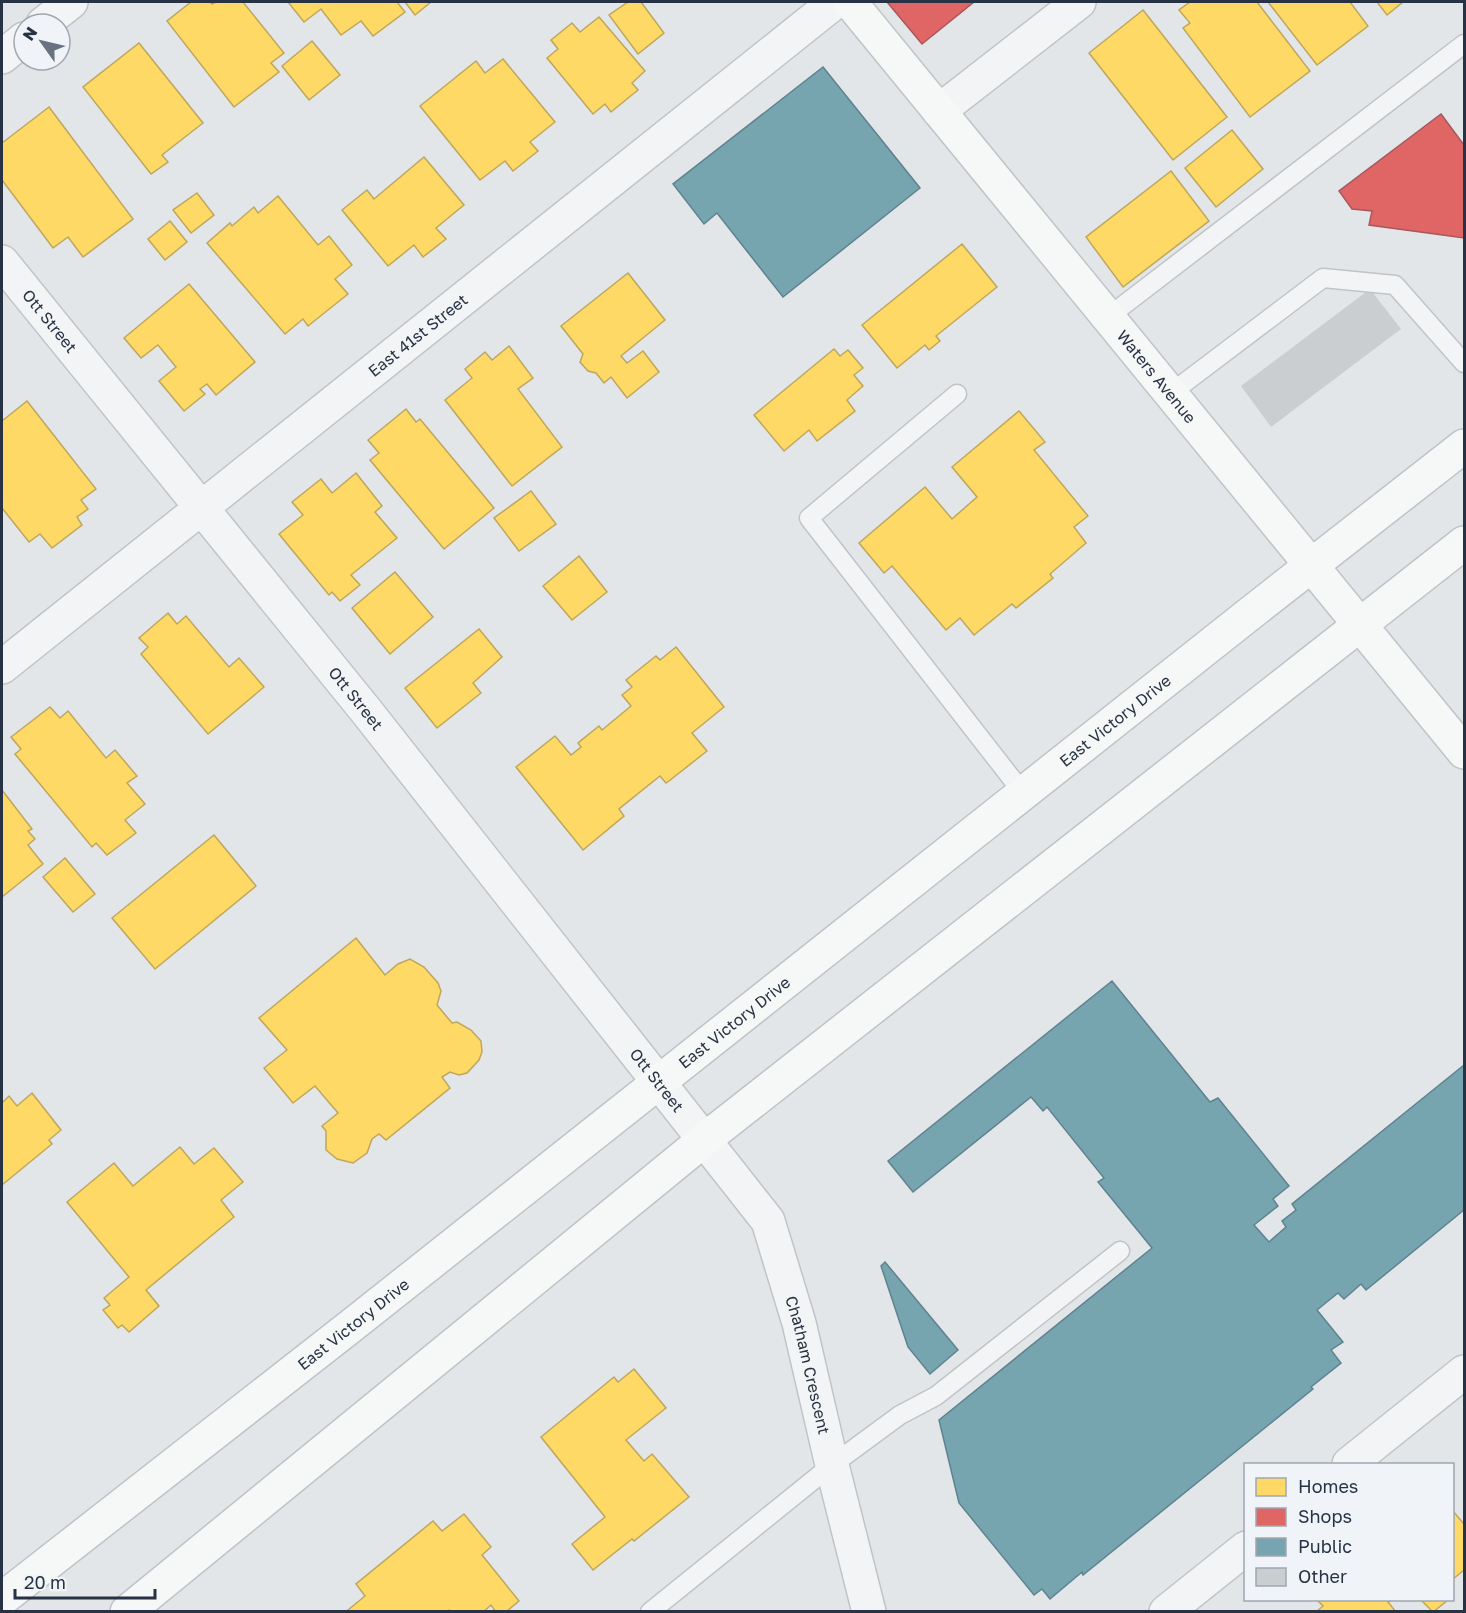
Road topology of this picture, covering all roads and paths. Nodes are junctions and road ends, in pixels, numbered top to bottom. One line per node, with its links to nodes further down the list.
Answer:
1 (71, 2): 5 (street)
2 (835, 2): 14 (street, East 41st Street)
3 (850, 2): 7 (main road, Waters Avenue)
4 (1079, 2): 7 (street)
5 (58, 12)
6 (1464, 44): 9 (lane)
7 (939, 111): 9 (main road, Waters Avenue)
8 (2, 262): 14 (street, Ott Street)
9 (1108, 317): 11 (main road, Waters Avenue)
10 (1464, 363): 11 (lane)
11 (1171, 393): 16 (main road, Waters Avenue)
12 (957, 394): 20 (lane)
13 (1464, 446): 16 (main road, East Victory Drive)
14 (201, 507): 18 (street, East 41st Street); 21 (street, Ott Street)
15 (1464, 543): 17 (main road)
16 (1311, 566): 17 (main road, Waters Avenue); 20 (main road, East Victory Drive)
17 (1360, 624): 19 (main road, Waters Avenue); 22 (main road)
18 (2, 667)
19 (1464, 752)
20 (1023, 793): 21 (main road, East Victory Drive)
21 (658, 1082): 22 (street, Ott Street); 28 (main road, East Victory Drive)
22 (704, 1140): 26 (street, Chatham Crescent); 29 (main road)
23 (1120, 1251): 26 (lane)
24 (1464, 1372): 25 (street)
25 (1350, 1463)
26 (832, 1465): 30 (lane); 31 (street, Chatham Crescent)
27 (1244, 1549): 32 (street)
28 (2, 1599)
29 (127, 1611)
30 (650, 1611)
31 (869, 1611)
32 (1166, 1611)

